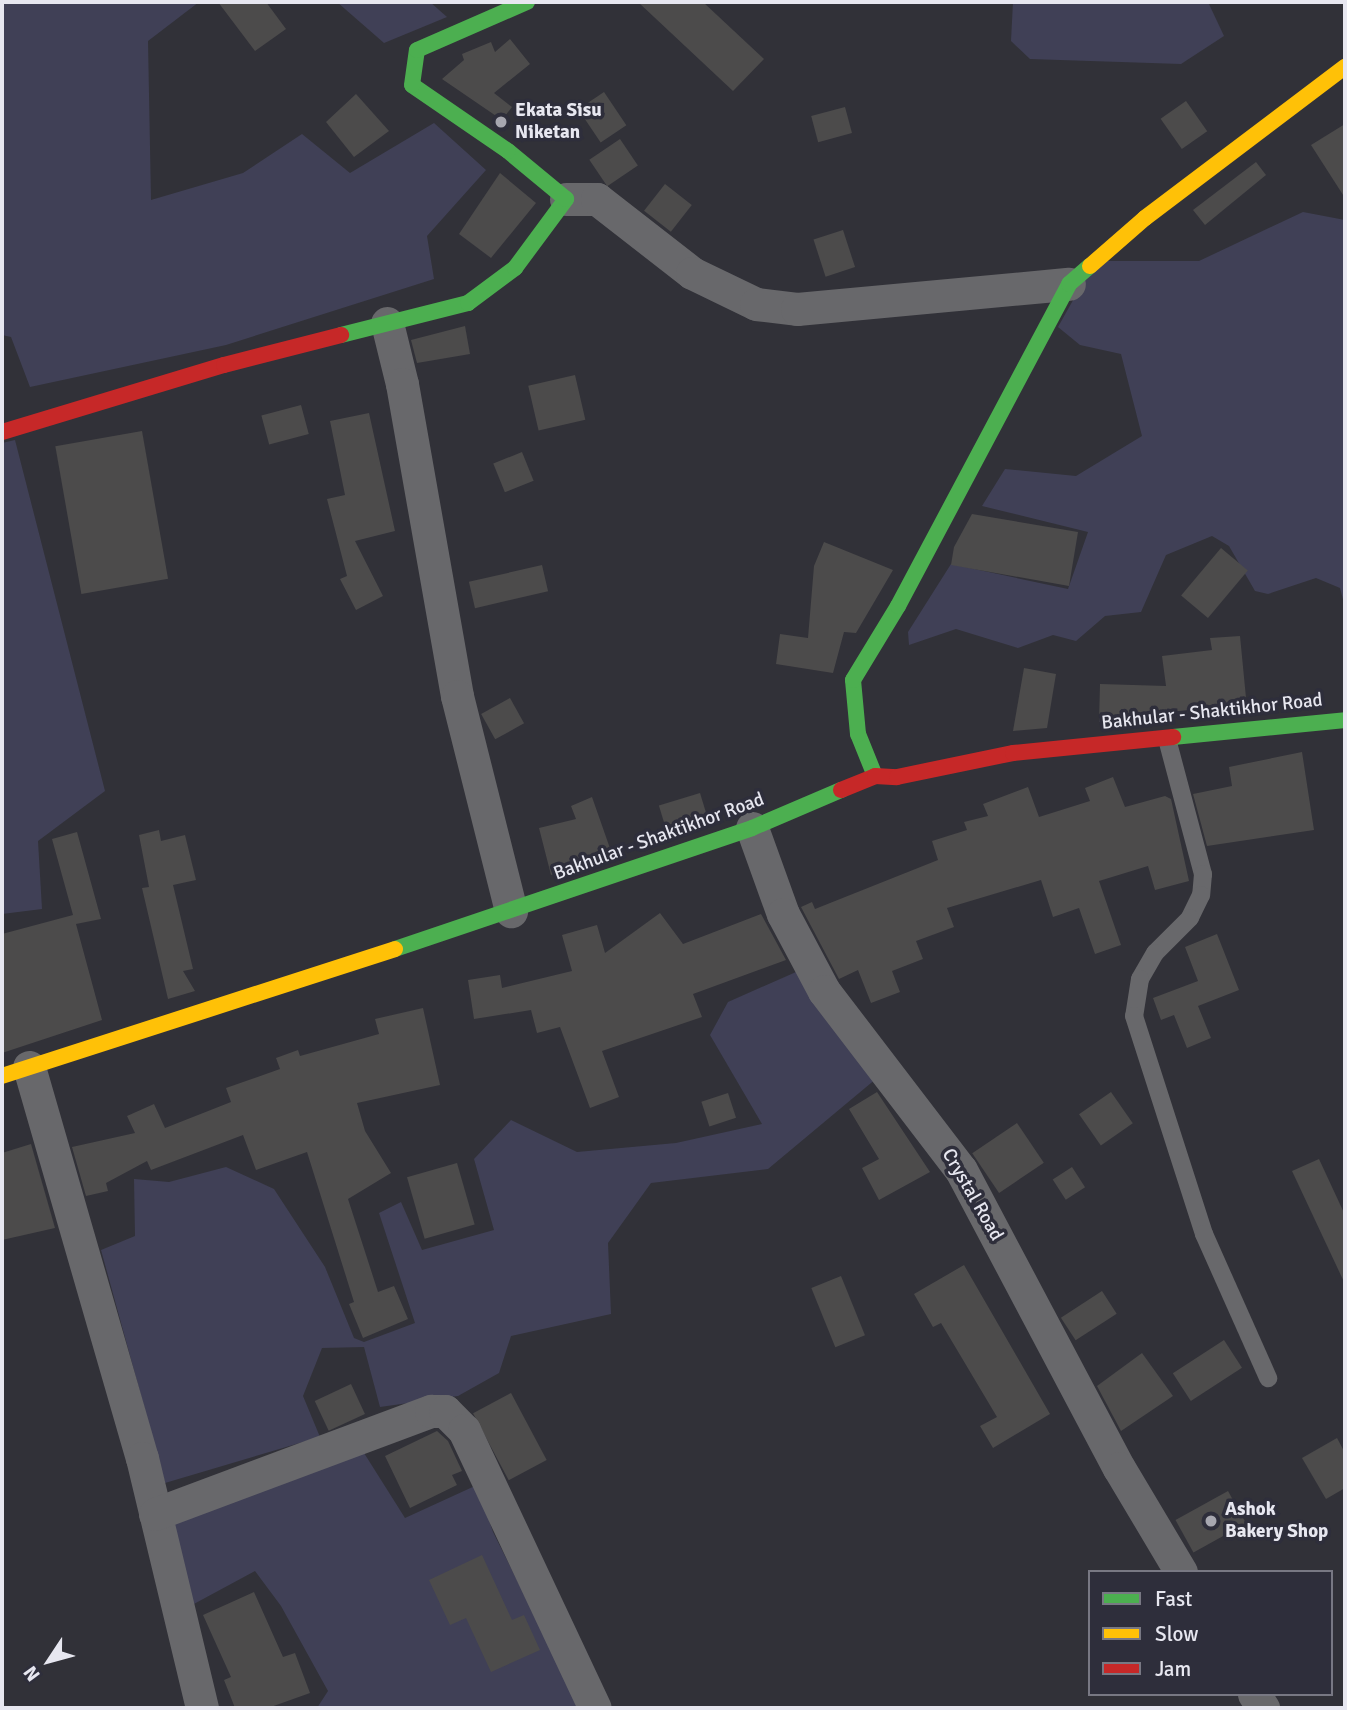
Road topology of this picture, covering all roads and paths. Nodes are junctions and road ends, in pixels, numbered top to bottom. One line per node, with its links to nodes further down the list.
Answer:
1 (527, 2): 3 (street)
2 (1345, 67): 4 (street)
3 (566, 199): 4 (street); 5 (street)
4 (1069, 284): 9 (street)
5 (387, 323): 6 (street); 11 (street)
6 (2, 432)
7 (1345, 720): 8 (street, Bakhular - Shaktikhor Road)
8 (1167, 739): 9 (street, Bakhular - Shaktikhor Road); 13 (lane)
9 (875, 776): 10 (street, Bakhular - Shaktikhor Road)
10 (752, 828): 11 (street, Bakhular - Shaktikhor Road); 15 (street, Crystal Road)
11 (511, 911): 12 (street, Bakhular - Shaktikhor Road)
12 (15, 1071): 14 (street)
13 (1268, 1377)
14 (155, 1514): 16 (street); 17 (street)
15 (1180, 1570)
16 (202, 1708)
17 (595, 1708)

